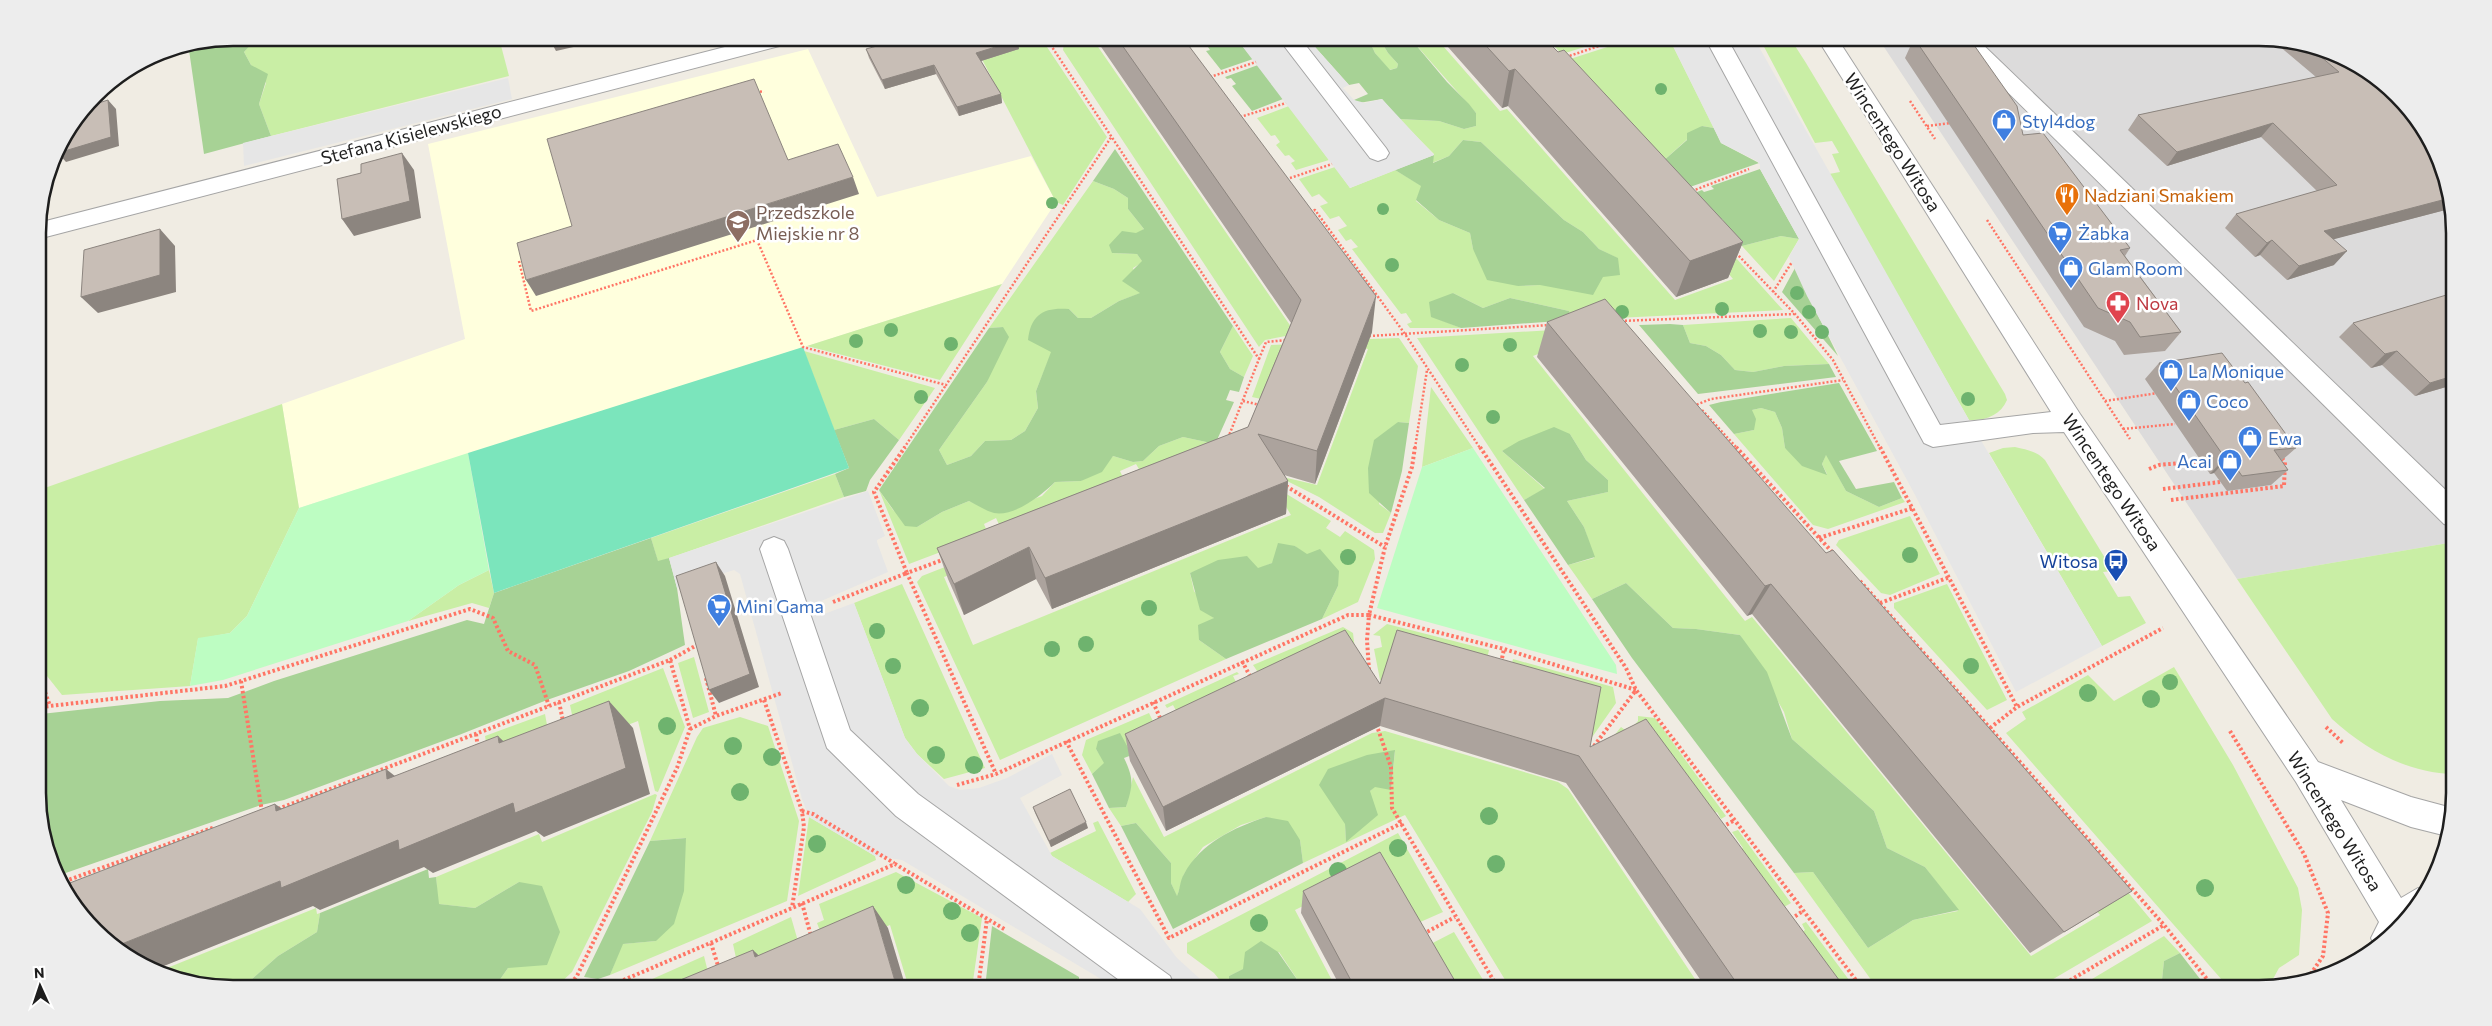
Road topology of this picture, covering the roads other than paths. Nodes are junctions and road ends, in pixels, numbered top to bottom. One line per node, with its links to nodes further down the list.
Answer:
1 (1295, 46): 6 (street)
2 (1720, 46): 8 (street)
3 (1832, 46): 8 (street, Wincentego Witosa)
4 (1972, 46): 9 (street)
5 (708, 47): 7 (street, Stefana Kisielewskiego)
6 (1378, 153)
7 (46, 229)
8 (2071, 421): 11 (street, Wincentego Witosa)
9 (2446, 508)
10 (774, 549): 14 (street)
11 (2307, 772): 12 (street); 13 (street, Wincentego Witosa)
12 (2443, 820)
13 (2398, 918)
14 (1147, 980)

